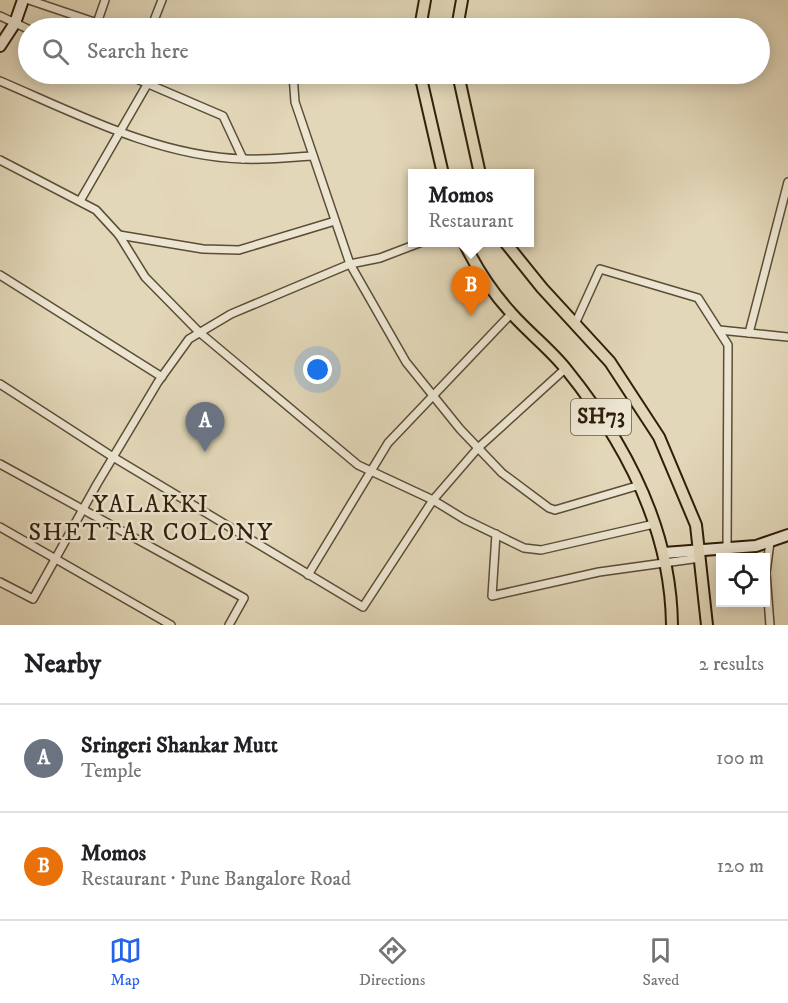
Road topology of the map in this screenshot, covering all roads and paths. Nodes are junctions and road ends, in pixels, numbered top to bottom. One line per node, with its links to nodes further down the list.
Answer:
1 (23, 0): 13 (street)
2 (29, 0): 8 (street)
3 (105, 0): 9 (street)
4 (162, 0): 10 (street)
5 (425, 0): 11 (main road)
6 (462, 0): 12 (main road)
7 (0, 16): 13 (street)
8 (82, 18)
9 (99, 18)
10 (155, 18)
11 (422, 18)
12 (459, 18)
13 (15, 22): 14 (street); 15 (street)
14 (18, 24)
15 (0, 46)
16 (0, 81): 22 (street)
17 (147, 84): 22 (street)
18 (150, 84): 24 (street)
19 (294, 84): 23 (street)
20 (422, 84): 26 (main road)
21 (460, 84): 27 (main road)
22 (120, 133): 24 (street); 29 (street)
23 (313, 156): 24 (street); 30 (street)
24 (243, 159)
25 (0, 160): 29 (street)
26 (442, 169)
27 (479, 169)
28 (788, 183): 41 (street)
29 (80, 201): 31 (street)
30 (335, 220): 31 (street); 35 (street)
31 (118, 235): 40 (street)
32 (411, 247): 35 (street)
33 (466, 247): 37 (main road, SH73)
34 (508, 247): 38 (main road, SH73)
35 (350, 264): 40 (street); 46 (street)
36 (0, 275): 44 (street)
37 (512, 314): 43 (main road, SH73); 46 (street)
38 (575, 324): 39 (street); 60 (main road, SH73)
39 (719, 330): 41 (street); 59 (street)
40 (199, 332): 44 (street); 50 (street)
41 (749, 333): 42 (street)
42 (788, 337)
43 (566, 368): 47 (street); 51 (main road, SH73)
44 (162, 377): 48 (street)
45 (0, 384): 48 (street)
46 (433, 395): 47 (street); 50 (street)
47 (478, 448): 51 (street); 52 (street)
48 (113, 457): 53 (street); 63 (street)
49 (0, 464): 53 (street)
50 (372, 472): 52 (street); 63 (street)
51 (640, 485): 54 (main road, SH73)
52 (433, 500): 56 (street); 63 (street)
53 (82, 510): 62 (street); 66 (street)
54 (654, 524): 56 (street); 61 (main road, SH73)
55 (0, 527): 62 (street)
56 (496, 534): 61 (street)
57 (788, 535): 58 (street)
58 (770, 542): 59 (street); 69 (street)
59 (727, 549): 60 (street)
60 (700, 555): 61 (street); 68 (main road, SH73)
61 (665, 557): 67 (main road, SH73)
62 (56, 560): 64 (street); 65 (street)
63 (308, 575)
64 (0, 582)
65 (171, 625)
66 (229, 625)
67 (672, 625)
68 (707, 625)
69 (770, 625)

